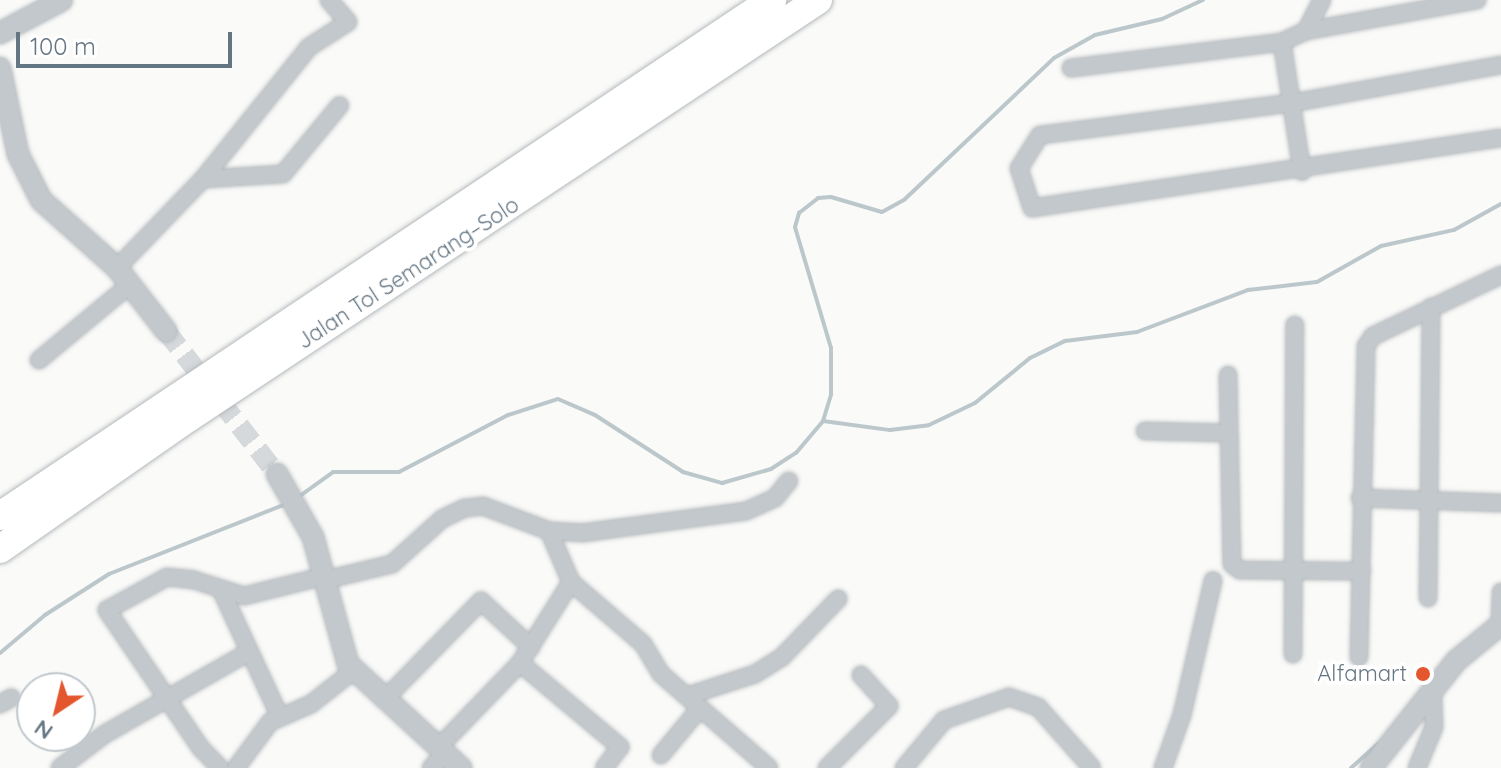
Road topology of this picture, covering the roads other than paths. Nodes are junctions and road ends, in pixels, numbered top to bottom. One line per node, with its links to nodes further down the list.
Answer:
1 (62, 0): 8 (street)
2 (329, 0): 17 (street)
3 (772, 0): 32 (highway, Jalan Tol Semarang–Solo)
4 (818, 0): 34 (highway, Jalan Tol Semarang–Solo)
5 (1322, 0): 7 (street)
6 (1477, 0): 7 (street)
7 (1306, 31): 9 (street)
8 (0, 33)
9 (1282, 42): 12 (street); 13 (street)
10 (1501, 65): 13 (street)
11 (0, 68): 19 (street)
12 (1071, 68)
13 (1291, 103): 16 (street); 16 (street)
14 (340, 105): 17 (street)
15 (1501, 138): 16 (street)
16 (1302, 171)
17 (203, 179): 19 (street)
18 (1501, 275): 20 (street)
19 (123, 277): 22 (street); 23 (street)
20 (1431, 307): 29 (street); 30 (street)
21 (1295, 325): 35 (street)
22 (166, 331)
23 (39, 360)
24 (1228, 375): 26 (street)
25 (1145, 431): 26 (street)
26 (1229, 433): 35 (street)
27 (277, 474): 37 (street)
28 (789, 481): 33 (street)
29 (1360, 498): 30 (street); 36 (street)
30 (1431, 500): 31 (street); 42 (street)
31 (1501, 503)
32 (0, 516)
33 (549, 531): 37 (street); 39 (street)
34 (0, 549)
35 (1295, 571): 36 (street); 47 (street)
36 (1362, 571): 48 (street)
37 (324, 578): 40 (street); 50 (street)
38 (1213, 581): 68 (street)
39 (571, 582): 45 (street); 55 (street)
40 (222, 592): 46 (street); 53 (street)
41 (1501, 592): 44 (street)
42 (1428, 598)
43 (838, 599): 55 (street)
44 (1500, 625): 52 (street)
45 (531, 647): 49 (street); 54 (street)
46 (249, 652): 53 (street); 56 (street)
47 (1293, 654)
48 (1359, 657)
49 (520, 663): 58 (street); 63 (street)
50 (353, 671): 54 (street); 56 (street)
51 (861, 675): 65 (street)
52 (1433, 689): 69 (street); 70 (street)
53 (166, 698): 59 (street); 60 (street)
54 (384, 700): 58 (street)
55 (693, 702): 57 (street); 64 (street)
56 (279, 715): 61 (street)
57 (661, 755)
58 (438, 757): 62 (street)
59 (60, 768)
60 (220, 768)
61 (236, 768)
62 (461, 768)
63 (604, 768)
64 (769, 768)
65 (827, 768)
66 (904, 768): 67 (street)
67 (1092, 768)
68 (1163, 768)
69 (1371, 768)
70 (1417, 768)

